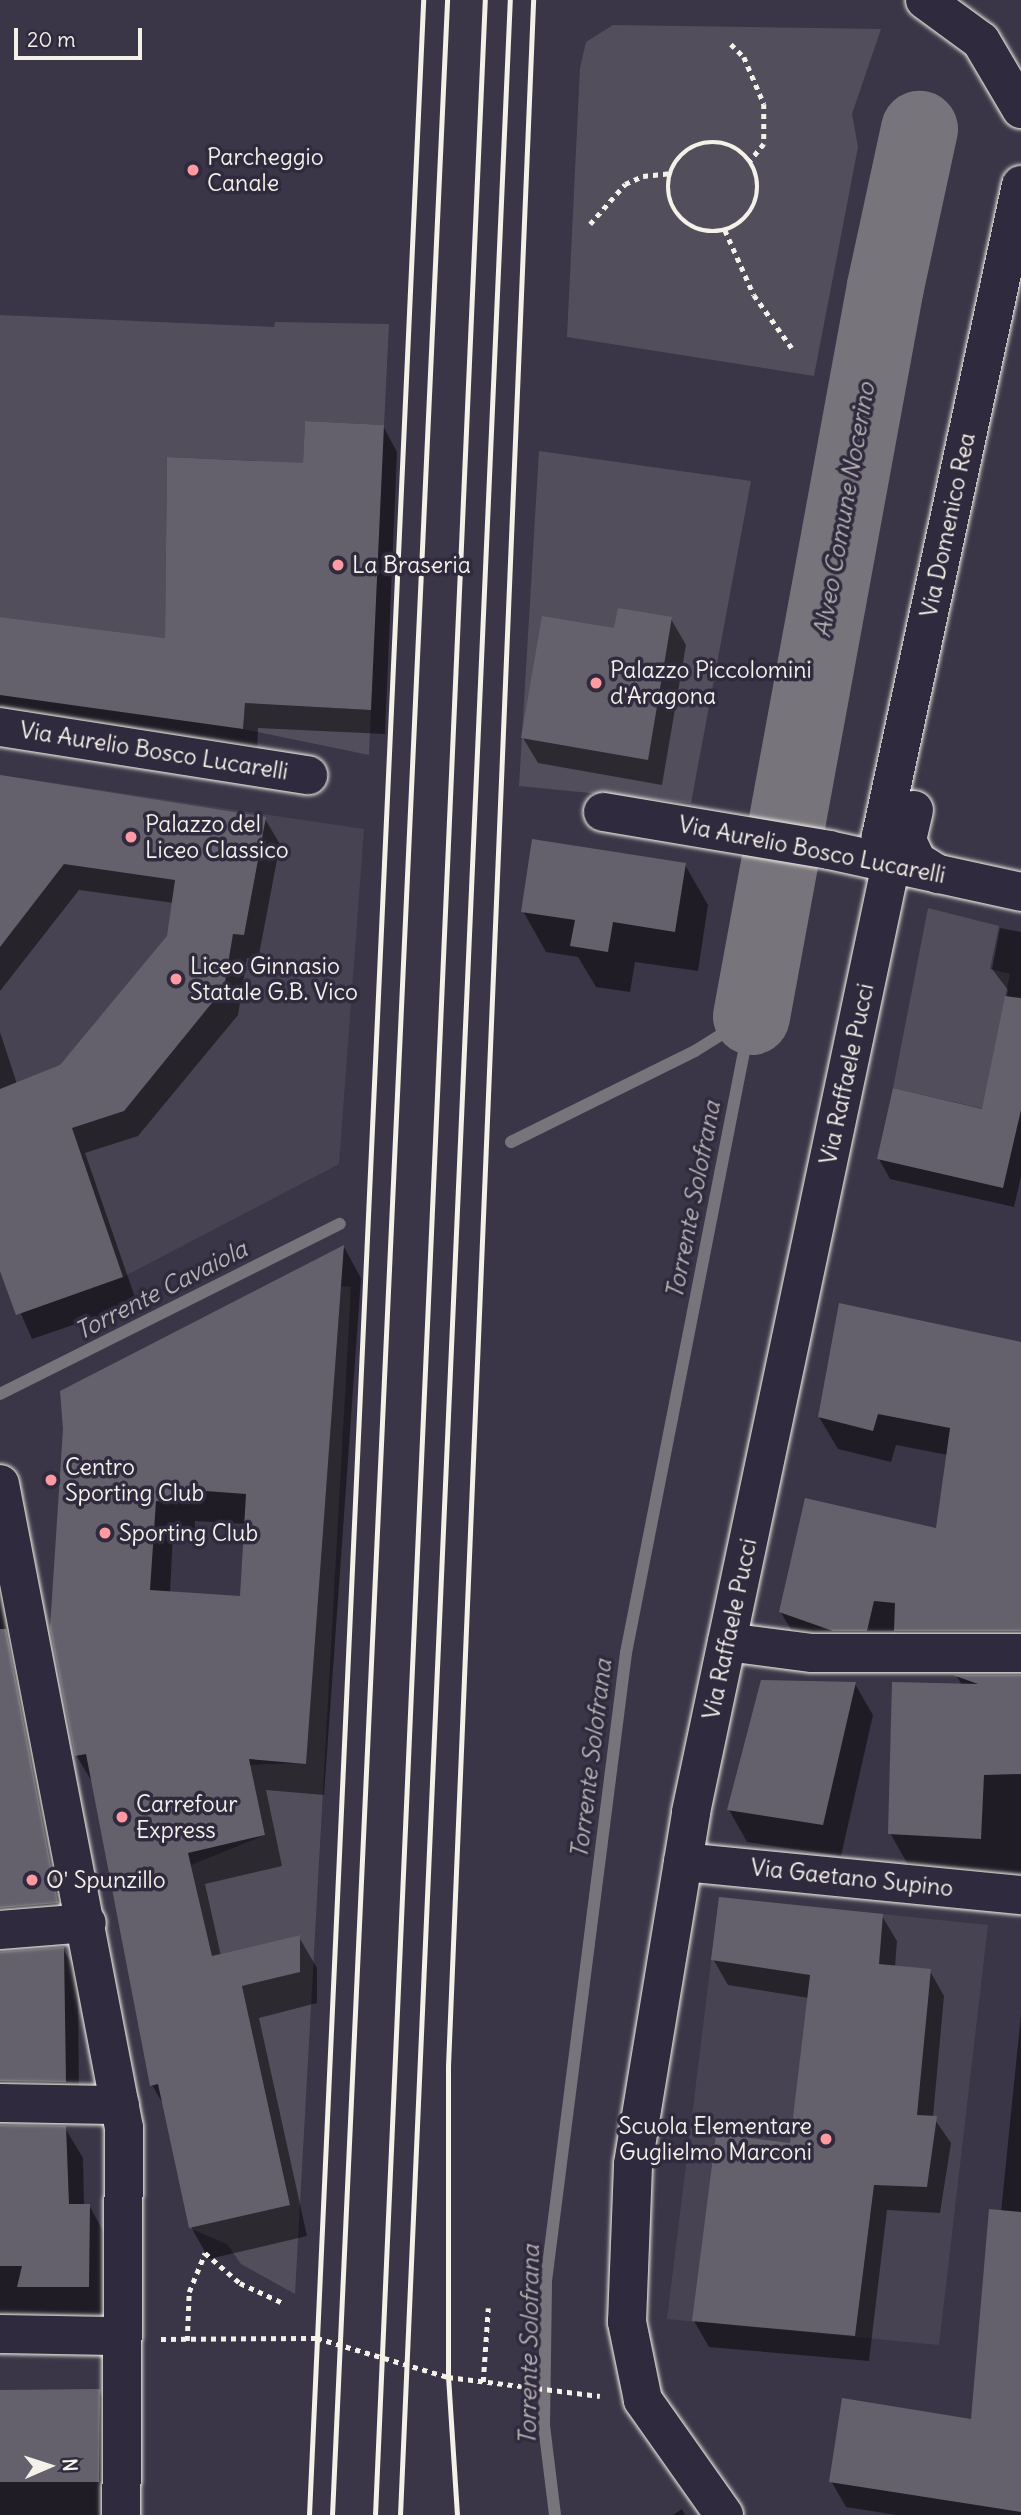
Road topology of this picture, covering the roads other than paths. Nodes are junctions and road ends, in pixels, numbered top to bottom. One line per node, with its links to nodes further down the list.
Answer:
1 (925, 0): 2 (main road)
2 (1021, 109)
3 (1021, 186): 8 (main road, Via Domenico Rea)
4 (1021, 301): 9 (main road, Via Domenico Rea)
5 (0, 727): 6 (main road, Via Aurelio Bosco Lucarelli)
6 (308, 775)
7 (603, 812): 8 (main road, Via Aurelio Bosco Lucarelli)
8 (891, 864): 9 (main road, Via Aurelio Bosco Lucarelli); 12 (main road, Via Raffaele Pucci)
9 (938, 874): 10 (main road, Via Aurelio Bosco Lucarelli)
10 (1021, 892)
11 (0, 1484): 16 (main road)
12 (727, 1642): 13 (main road); 14 (main road, Via Raffaele Pucci)
13 (1021, 1653)
14 (682, 1862): 15 (main road, Via Gaetano Supino); 23 (main road, Via Raffaele Pucci)
15 (1021, 1895)
16 (87, 1923): 17 (main road); 19 (main road)
17 (0, 1930)
18 (0, 2103): 19 (main road)
19 (120, 2105): 21 (main road)
20 (0, 2334): 21 (main road)
21 (120, 2336): 22 (main road)
22 (121, 2515)
23 (724, 2515)

